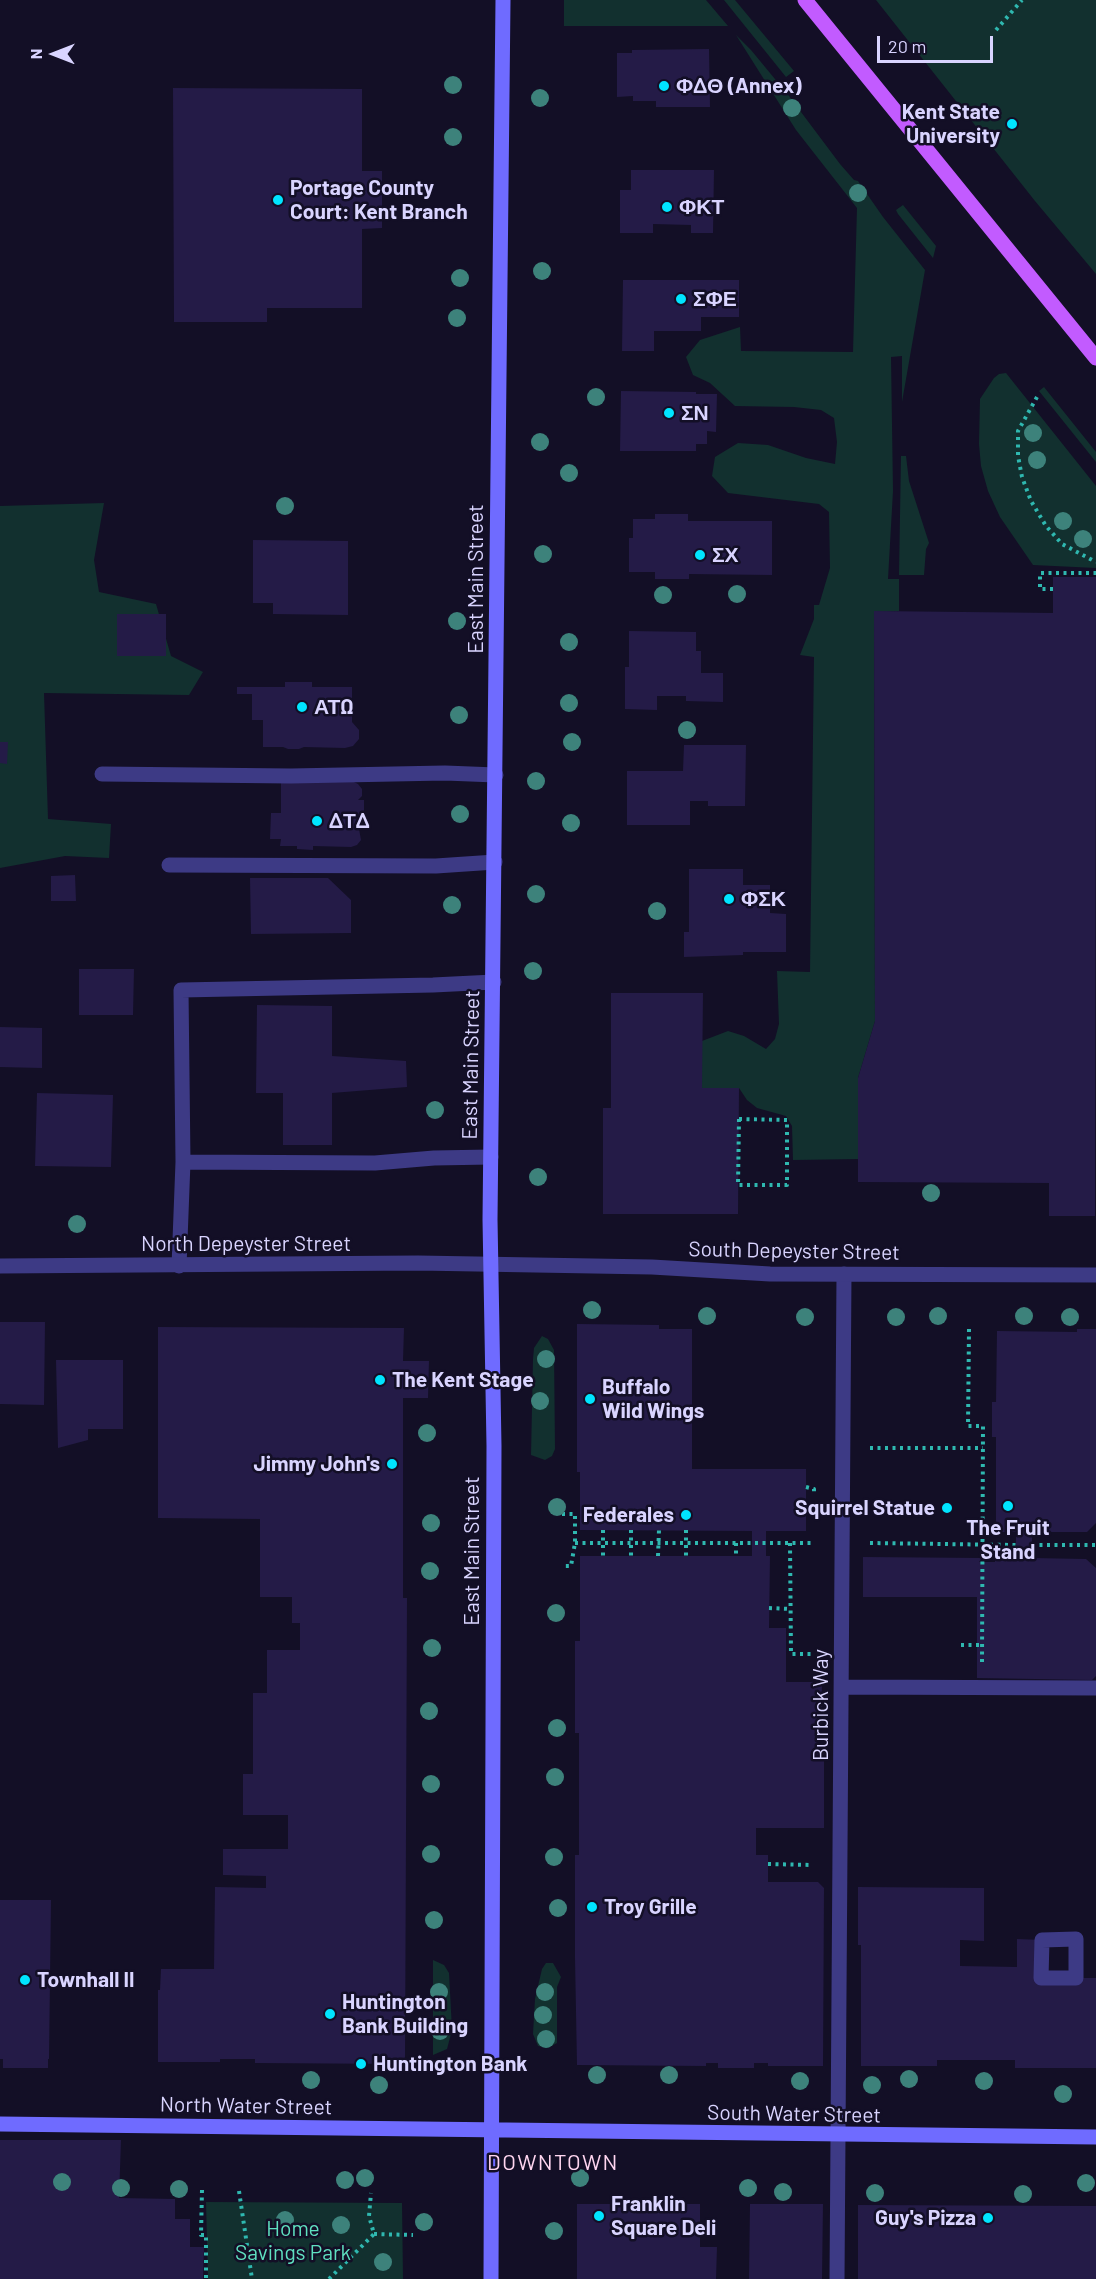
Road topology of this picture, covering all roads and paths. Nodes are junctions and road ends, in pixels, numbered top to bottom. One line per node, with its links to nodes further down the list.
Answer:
1 (503, 0): 11 (main road, East Main Street)
2 (806, 0): 5 (main road)
3 (1022, 0): 4 (path)
4 (996, 30)
5 (1096, 358)
6 (1037, 397): 7 (path)
7 (1096, 562)
8 (1096, 573): 9 (path)
9 (1053, 589)
10 (102, 774): 11 (street)
11 (496, 775): 12 (main road, East Main Street)
12 (495, 862): 13 (street); 14 (main road, East Main Street)
13 (169, 865)
14 (494, 982): 15 (main road, East Main Street); 16 (street)
15 (491, 1157): 16 (street); 18 (main road, East Main Street)
16 (183, 1162): 20 (street)
17 (738, 1185): 17 (path)
18 (492, 1265): 20 (street, North Depeyster Street); 21 (street, South Depeyster Street); 61 (main road, East Main Street)
19 (0, 1266): 20 (street, North Depeyster Street)
20 (179, 1266)
21 (844, 1274): 22 (street, South Depeyster Street); 24 (street, Burbick Way)
22 (1096, 1275)
23 (969, 1329): 25 (path)
24 (844, 1448): 25 (path); 38 (street, Burbick Way)
25 (983, 1448): 40 (path)
26 (562, 1514): 31 (path)
27 (603, 1530): 32 (path)
28 (631, 1530): 33 (path)
29 (659, 1530): 34 (path)
30 (686, 1530): 35 (path)
31 (575, 1543): 32 (path); 49 (path)
32 (603, 1543): 33 (path); 44 (path)
33 (631, 1544): 34 (path); 45 (path)
34 (658, 1544): 35 (path); 46 (path)
35 (686, 1544): 36 (path); 47 (path)
36 (736, 1544): 37 (path); 48 (path)
37 (790, 1544): 38 (path); 51 (path)
38 (843, 1544): 54 (street, Burbick Way)
39 (880, 1544): 40 (path)
40 (982, 1545): 41 (path); 53 (path)
41 (1016, 1545)
42 (1032, 1545): 43 (path)
43 (1096, 1545)
44 (603, 1556)
45 (631, 1556)
46 (658, 1556)
47 (686, 1556)
48 (736, 1556)
49 (562, 1566)
50 (769, 1608): 51 (path)
51 (790, 1609): 54 (path)
52 (961, 1645): 53 (path)
53 (982, 1645): 55 (path)
54 (842, 1654): 56 (street, Burbick Way)
55 (982, 1669)
56 (842, 1688): 57 (street); 59 (street, Burbick Way)
57 (1096, 1688)
58 (768, 1864): 59 (path)
59 (840, 1866): 62 (street, Burbick Way)
60 (0, 2124): 61 (main road, North Water Street)
61 (491, 2131): 62 (main road, South Water Street); 72 (main road, East Main Street)
62 (839, 2135): 63 (main road, South Water Street); 73 (street, Burbick Way)
63 (1096, 2137)
64 (202, 2190): 69 (path)
65 (239, 2191): 70 (path)
66 (371, 2193): 67 (path)
67 (375, 2234): 68 (path); 71 (path)
68 (413, 2235)
69 (206, 2279)
70 (252, 2279)
71 (329, 2279)
72 (491, 2279)
73 (837, 2279)

